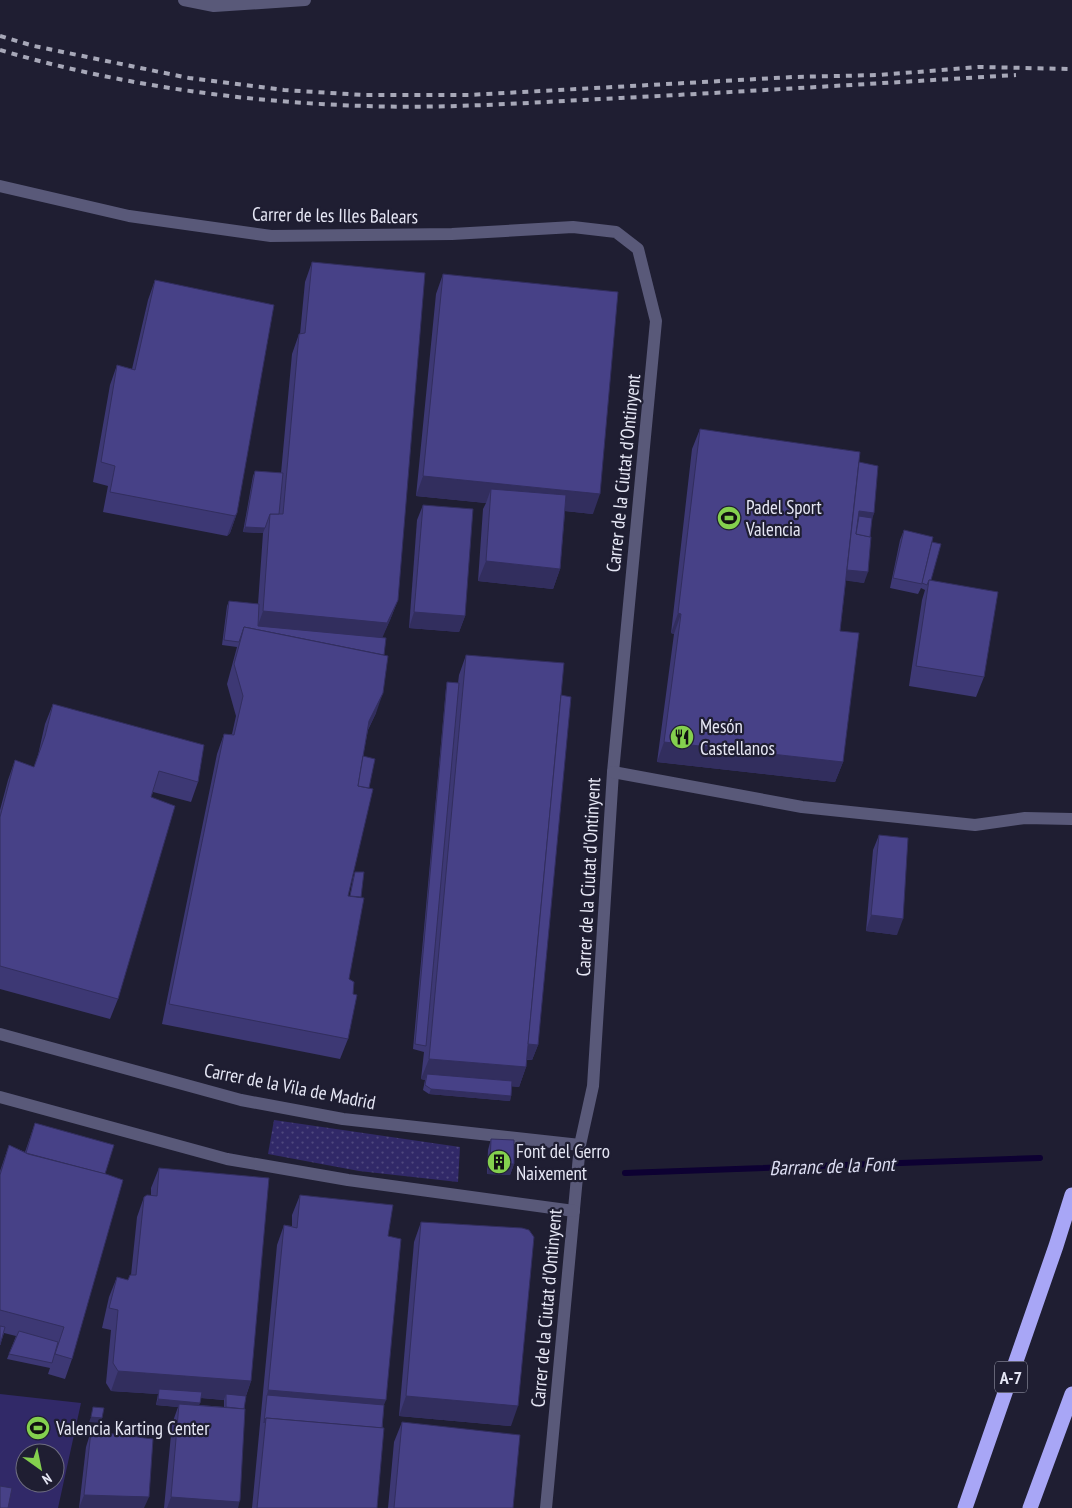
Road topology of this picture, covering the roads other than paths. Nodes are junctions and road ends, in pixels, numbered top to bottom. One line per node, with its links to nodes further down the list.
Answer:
1 (184, 0): 2 (street)
2 (305, 0)
3 (0, 186): 4 (street, Carrer de les Illes Balears)
4 (638, 249): 5 (street, Carrer de la Ciutat d'Ontinyent)
5 (613, 772): 6 (street); 9 (street, Carrer de la Ciutat d'Ontinyent)
6 (1072, 819)
7 (0, 1034): 9 (street, Carrer de la Vila de Madrid)
8 (0, 1097): 11 (street)
9 (580, 1145): 11 (street, Carrer de la Ciutat d'Ontinyent)
10 (1072, 1195): 14 (highway, A-7)
11 (574, 1210): 13 (street, Carrer de la Ciutat d'Ontinyent)
12 (1072, 1394): 15 (highway)
13 (546, 1508)
14 (965, 1508)
15 (1030, 1508)

